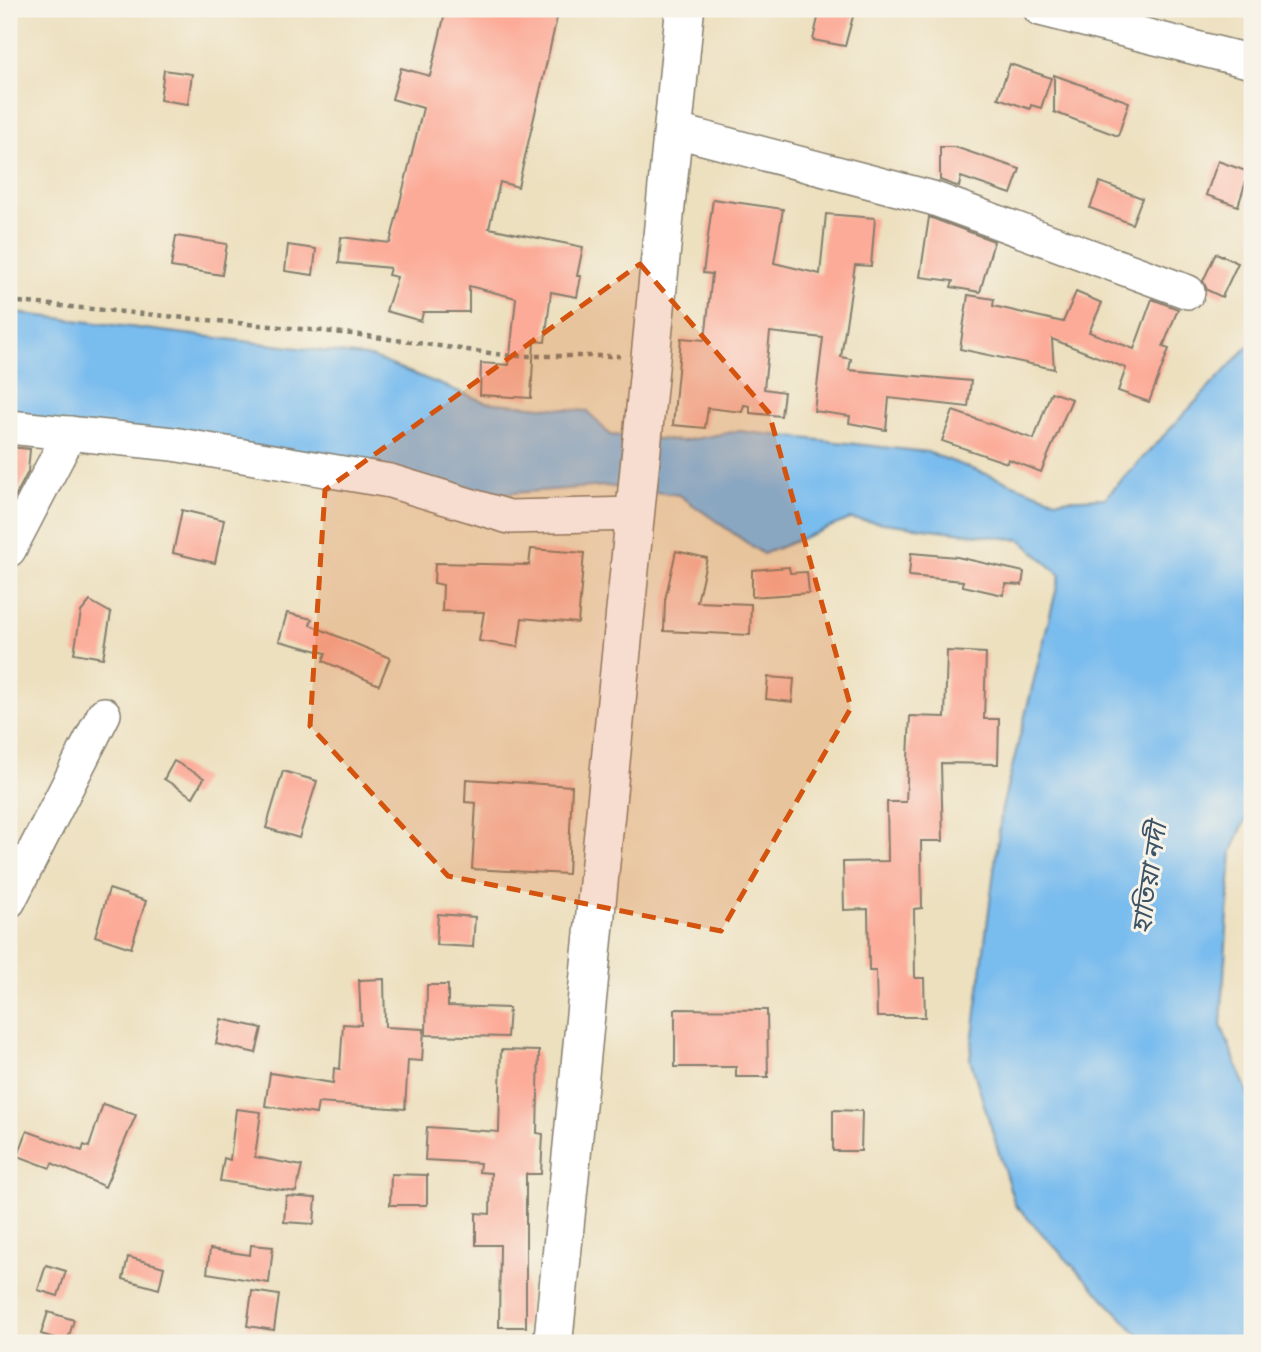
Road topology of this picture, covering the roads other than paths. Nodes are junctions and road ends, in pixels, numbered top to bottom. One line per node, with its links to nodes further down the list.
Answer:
1 (685, 9): 4 (street)
2 (1040, 9): 3 (street)
3 (1252, 62)
4 (673, 130): 5 (street); 8 (street)
5 (1188, 292)
6 (9, 427): 7 (street)
7 (70, 433): 8 (street); 9 (street)
8 (635, 505): 12 (street)
9 (9, 550)
10 (104, 713): 11 (street)
11 (9, 901)
12 (553, 1343)

